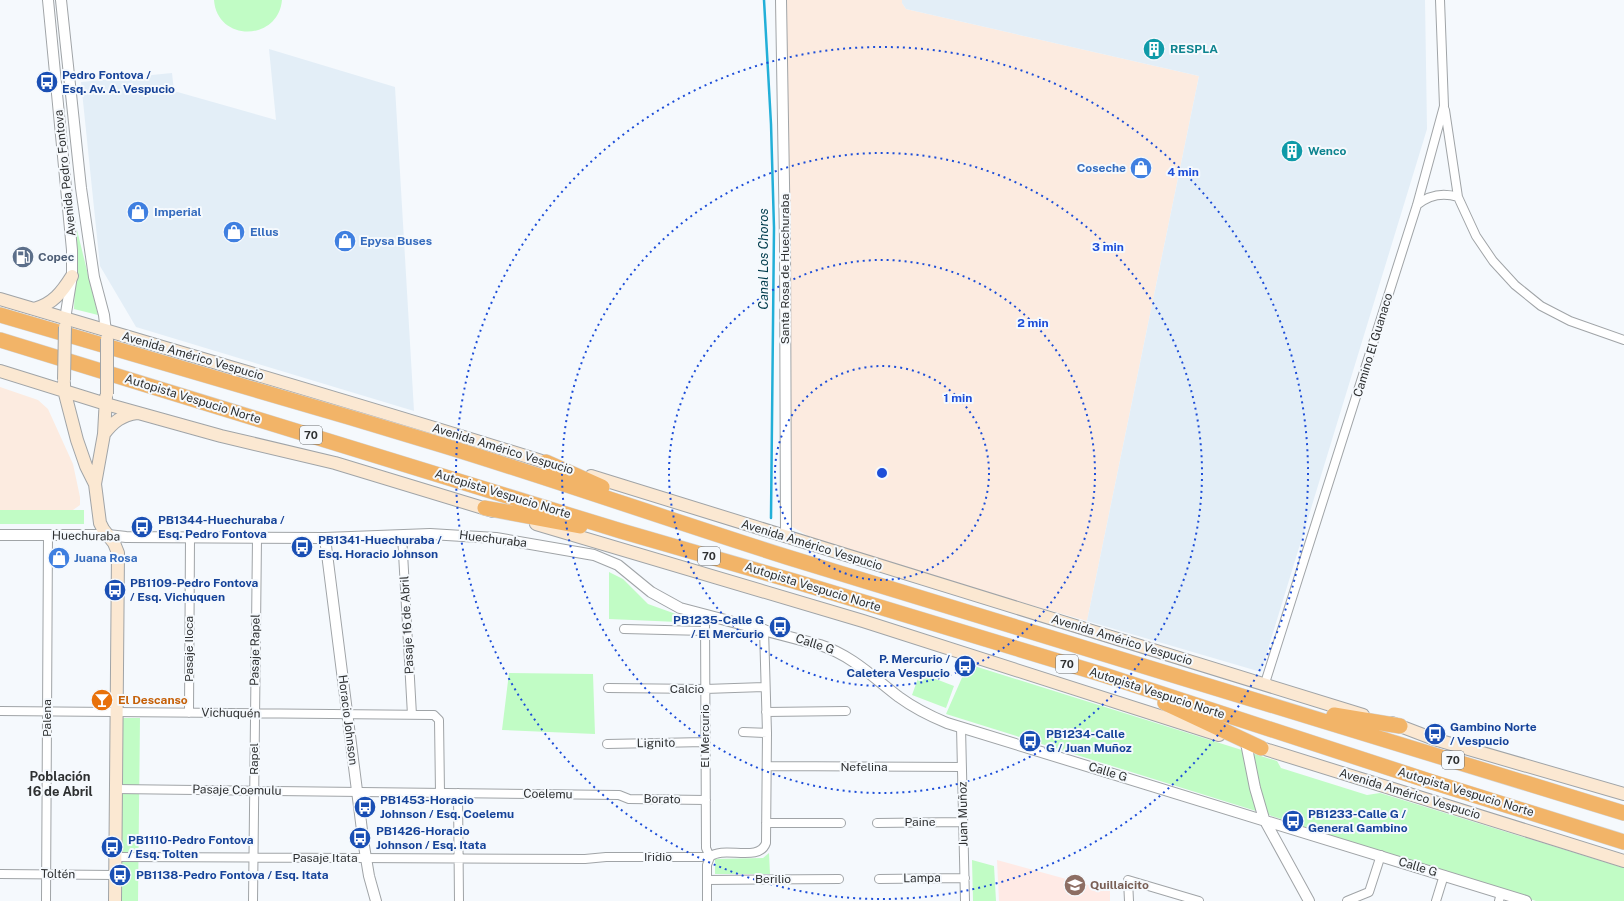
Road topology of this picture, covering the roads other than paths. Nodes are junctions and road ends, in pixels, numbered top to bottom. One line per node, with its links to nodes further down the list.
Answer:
1 (48, 0): 8 (street, Avenida Pedro Fontova)
2 (61, 0): 13 (street, Avenida Pedro Fontova)
3 (781, 0): 31 (street, Santa Rosa de Huechuraba)
4 (1440, 0): 5 (street, Camino El Guanaco)
5 (1444, 106): 6 (street); 7 (street, Camino El Guanaco)
6 (1458, 197): 7 (street); 15 (street)
7 (1417, 205): 39 (street, Camino El Guanaco)
8 (72, 276): 10 (main road); 12 (street, Avenida Pedro Fontova)
9 (0, 299): 10 (main road, Avenida Américo Vespucio)
10 (34, 309): 12 (main road, Avenida Américo Vespucio)
11 (0, 315): 24 (highway, Autopista Vespucio Norte / 70)
12 (65, 323): 13 (main road, Avenida Américo Vespucio); 17 (main road, Avenida Pedro Fontova, bridge)
13 (107, 335): 18 (main road, Avenida Pedro Fontova, bridge); 21 (main road, Avenida Américo Vespucio)
14 (0, 340): 25 (highway, Autopista Vespucio Norte / 70)
15 (1624, 340)
16 (0, 371): 17 (main road, Avenida Américo Vespucio)
17 (64, 385): 18 (main road, Avenida Américo Vespucio); 22 (main road, Avenida Pedro Fontova)
18 (106, 399): 19 (main road, Avenida Américo Vespucio); 20 (main road, Avenida Pedro Fontova)
19 (138, 413): 20 (main road); 23 (main road, Avenida Américo Vespucio)
20 (104, 434): 22 (main road, Avenida Pedro Fontova)
21 (546, 462): 24 (highway); 31 (main road, Avenida Américo Vespucio)
22 (95, 484): 28 (main road, Avenida Pedro Fontova)
23 (485, 508): 25 (highway); 58 (main road, Avenida Américo Vespucio)
24 (700, 529): 43 (highway, Autopista Vespucio Norte / 70)
25 (621, 531): 38 (highway, Autopista Vespucio Norte / 70)
26 (0, 535): 27 (street, Huechuraba)
27 (48, 535): 28 (street, Huechuraba); 46 (street, Palena)
28 (108, 535): 30 (street, Huechuraba); 47 (main road, Avenida Pedro Fontova)
29 (402, 535): 33 (street, Huechuraba); 34 (street, Huechuraba); 52 (street, Pasaje 16 de Abril)
30 (190, 537): 32 (street, Huechuraba); 49 (street, Pasaje Iloca)
31 (786, 537): 39 (main road, Avenida Américo Vespucio)
32 (257, 538): 33 (street, Huechuraba); 50 (street, Pasaje Rapel)
33 (325, 538): 51 (street, Horacio Johnson)
34 (705, 615): 36 (street, Calle G); 37 (street, El Mercurio)
35 (624, 629): 37 (street)
36 (764, 629): 40 (street); 54 (street, Calle G)
37 (705, 631): 42 (street, El Mercurio)
38 (1104, 675): 60 (highway); 77 (highway, Autopista Vespucio Norte / 70)
39 (1265, 683): 53 (main road, Avenida Américo Vespucio)
40 (765, 687): 42 (street, Calcio); 48 (street)
41 (608, 688): 42 (street, Calcio)
42 (705, 689): 57 (street, El Mercurio)
43 (1281, 707): 53 (highway); 71 (highway, Autopista Vespucio Norte / 70)
44 (0, 711): 46 (street, Vichuquén)
45 (846, 711): 48 (street)
46 (47, 712): 47 (street, Vichuquén); 87 (street, Palena)
47 (117, 712): 49 (street, Vichuquén); 63 (main road, Avenida Pedro Fontova)
48 (766, 712): 56 (street)
49 (189, 713): 50 (street, Vichuquén)
50 (254, 714): 51 (street, Vichuquén); 64 (street, Rapel)
51 (347, 715): 52 (street, Vichuquén); 65 (street, Horacio Johnson)
52 (412, 715): 66 (street, Vichuquén)
53 (1400, 726): 68 (main road, Avenida Américo Vespucio)
54 (961, 727): 62 (street, Juan Muñoz); 72 (street, Calle G)
55 (743, 732): 56 (street)
56 (767, 733): 61 (street)
57 (706, 742): 59 (street, Lignito); 70 (street, El Mercurio)
58 (1246, 743): 60 (main road, Avenida Américo Vespucio); 72 (street)
59 (607, 744)
60 (1261, 748): 85 (main road, Avenida Américo Vespucio)
61 (767, 766): 62 (street, Nefelina); 74 (street)
62 (962, 767): 73 (street, Juan Muñoz)
63 (116, 789): 64 (street, Pasaje Coemulu); 80 (main road, Avenida Pedro Fontova)
64 (253, 790): 65 (street, Pasaje Coemulu); 82 (street, Rapel)
65 (357, 791): 66 (street, Coelemu); 83 (street, Horacio Johnson)
66 (440, 792): 67 (street, Coelemu)
67 (458, 793): 69 (street, Coelemu); 84 (street)
68 (1624, 794)
69 (620, 795): 70 (street, Borato)
70 (706, 800): 81 (street, El Mercurio)
71 (1624, 813)
72 (1264, 820): 78 (street, Calle G); 104 (street)
73 (963, 822): 76 (street, Paine); 90 (street, Juan Muñoz)
74 (766, 823): 75 (street); 81 (street)
75 (841, 823)
76 (877, 823)
77 (1624, 842)
78 (1381, 855): 89 (street, Calle G); 105 (street)
79 (606, 856): 81 (street, Iridio); 84 (street, Pasaje Itata)
80 (115, 857): 82 (street, Pasaje Itata); 88 (main road, Avenida Pedro Fontova)
81 (710, 857): 93 (street, El Mercurio)
82 (253, 858): 83 (street, Pasaje Itata); 97 (street, Rapel)
83 (366, 858): 84 (street, Pasaje Itata); 98 (street, Horacio Johnson)
84 (458, 859): 99 (street)
85 (1624, 861)
86 (0, 874): 87 (street, Toltén)
87 (46, 874): 88 (street, Toltén); 95 (street, Palena)
88 (115, 875): 96 (main road, Avenida Pedro Fontova)
89 (1444, 875): 94 (street, Calle G); 106 (street)
90 (965, 878): 92 (street, Lampa); 101 (street, Juan Muñoz)
91 (839, 879): 93 (street, Berilio)
92 (879, 879)
93 (707, 880): 100 (street, El Mercurio)
94 (1500, 897): 107 (street, Calle G)
95 (46, 901)
96 (115, 901)
97 (253, 901)
98 (376, 901)
99 (459, 901)
100 (708, 901)
101 (965, 901)
102 (1129, 901): 103 (street)
103 (1199, 901)
104 (1309, 901)
105 (1347, 901)
106 (1436, 901)
107 (1526, 901)

